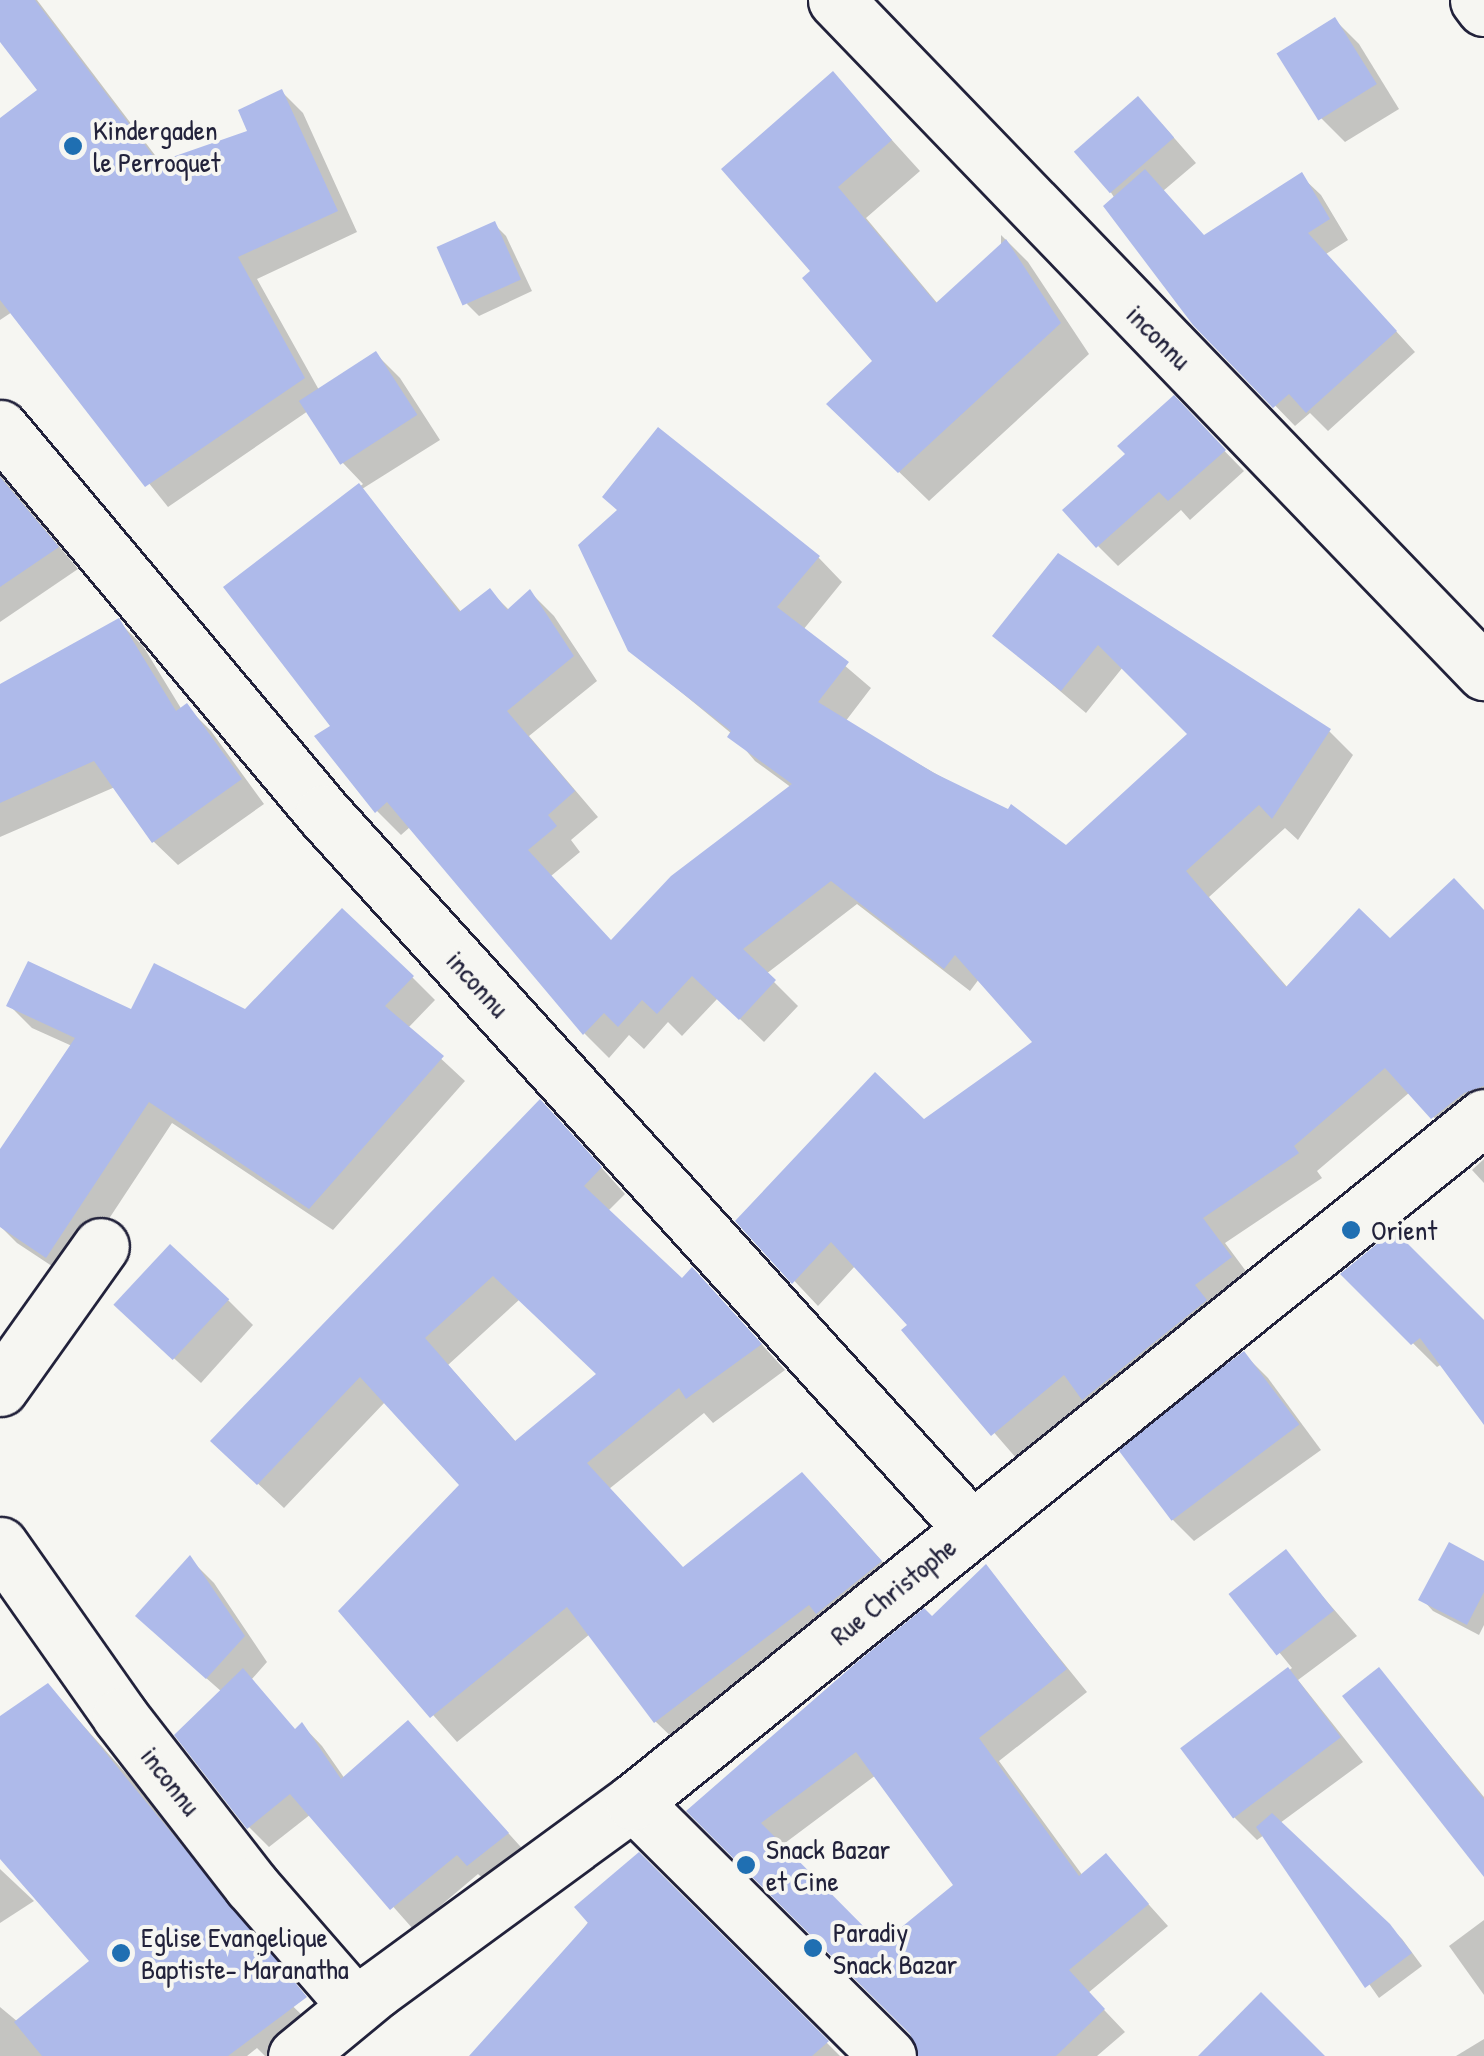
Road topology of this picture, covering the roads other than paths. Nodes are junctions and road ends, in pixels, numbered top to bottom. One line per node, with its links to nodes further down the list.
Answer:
1 (836, 0): 5 (street, inconnu)
2 (1478, 0): 3 (street)
3 (1484, 8)
4 (0, 428): 9 (street, inconnu)
5 (1484, 672)
6 (1484, 1117): 9 (street, Rue Christophe)
7 (101, 1246): 8 (street)
8 (0, 1388)
9 (971, 1528): 11 (street, Rue Christophe)
10 (0, 1545): 12 (street, inconnu)
11 (633, 1802): 12 (street, Rue Christophe); 14 (street)
12 (356, 2006): 13 (street, Rue Christophe)
13 (296, 2056)
14 (888, 2056)

